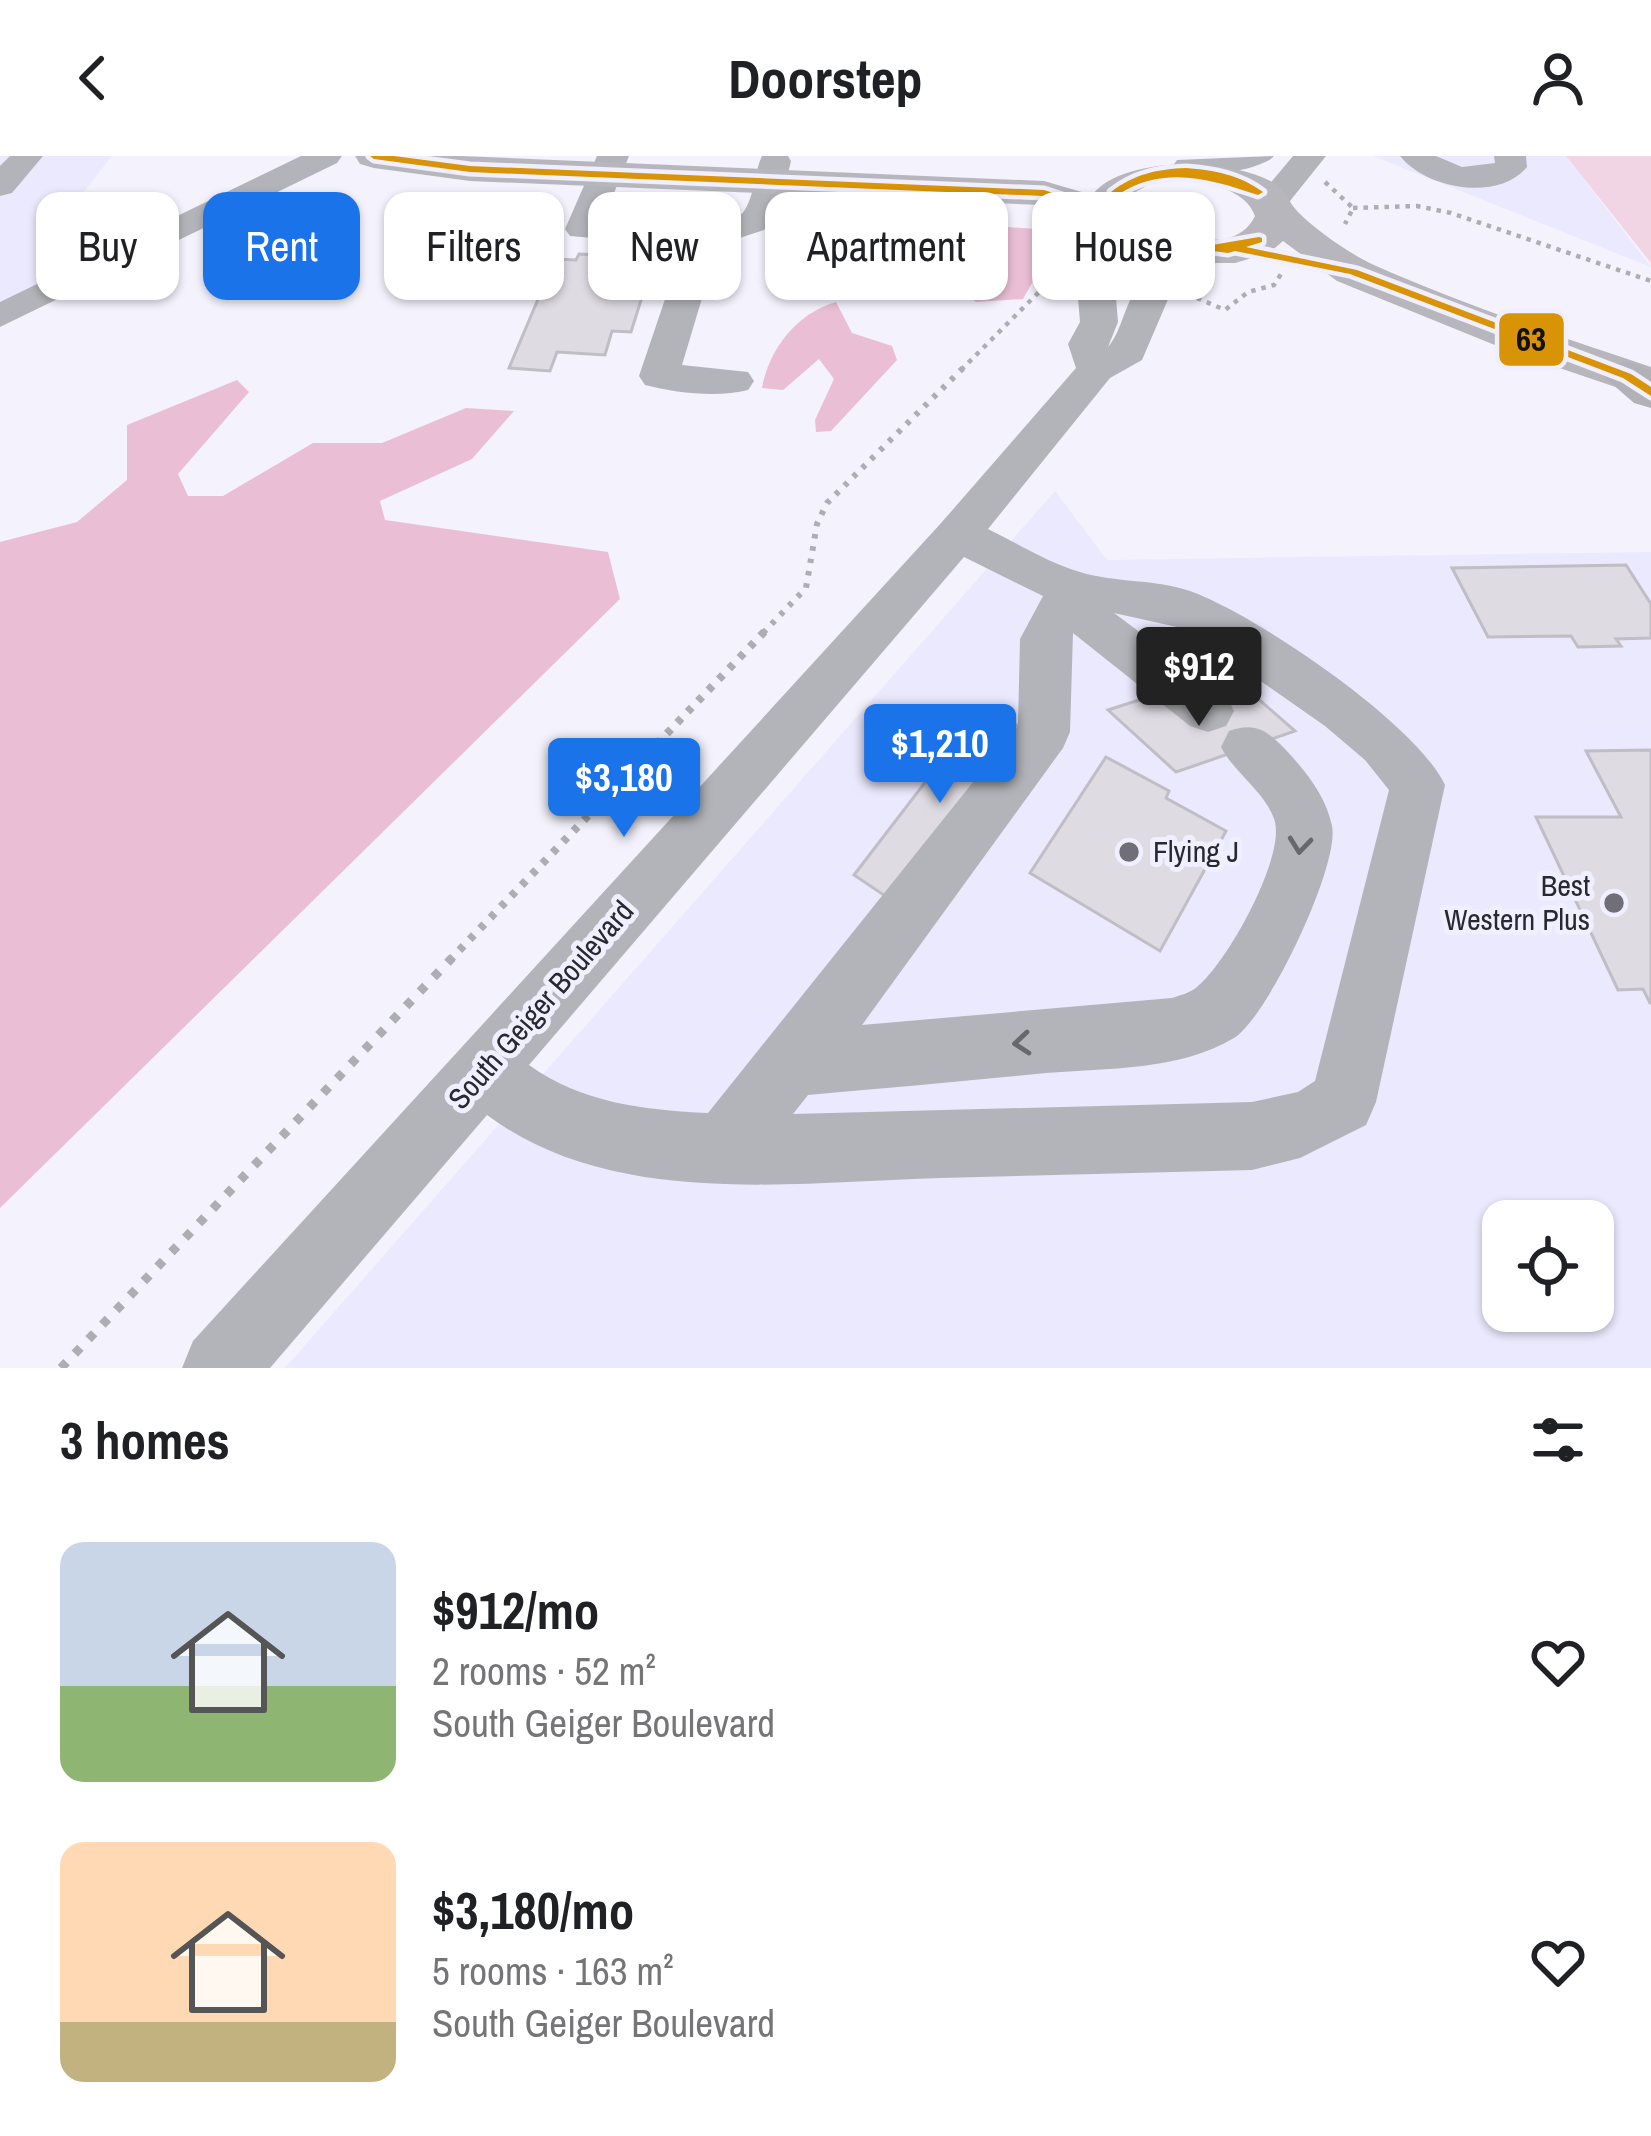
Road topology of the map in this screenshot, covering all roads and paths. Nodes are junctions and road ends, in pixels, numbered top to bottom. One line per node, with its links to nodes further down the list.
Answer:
1 (27, 156): 12 (street)
2 (326, 156): 25 (street)
3 (374, 156): 9 (main road)
4 (1258, 156): 8 (street)
5 (1310, 156): 16 (street)
6 (1416, 156): 7 (street)
7 (1510, 156)
8 (1188, 167): 10 (main road); 16 (main road)
9 (610, 171): 11 (main road)
10 (1134, 173): 11 (main road); 13 (main road)
11 (769, 183): 14 (main road); 17 (street)
12 (0, 186)
13 (1113, 192)
14 (1032, 195)
15 (1353, 208): 21 (path)
16 (1272, 210): 19 (main road); 20 (main road)
17 (741, 229)
18 (1215, 249): 19 (main road)
19 (1221, 250): 20 (main road); 26 (street, South Geiger Boulevard)
20 (1353, 272): 28 (main road)
21 (1651, 281)
22 (683, 300): 27 (street)
23 (1036, 300): 34 (path)
24 (1097, 300): 26 (street)
25 (0, 316)
26 (1096, 369): 29 (street, South Geiger Boulevard)
27 (734, 381)
28 (1643, 384)
29 (958, 534): 30 (street); 32 (street, South Geiger Boulevard)
30 (1071, 590): 31 (street); 31 (street, one-way to 31); 33 (street)
31 (793, 1064): 33 (street)
32 (483, 1070): 33 (street); 35 (street, South Geiger Boulevard)
33 (725, 1145)
34 (61, 1368)
35 (220, 1368)

